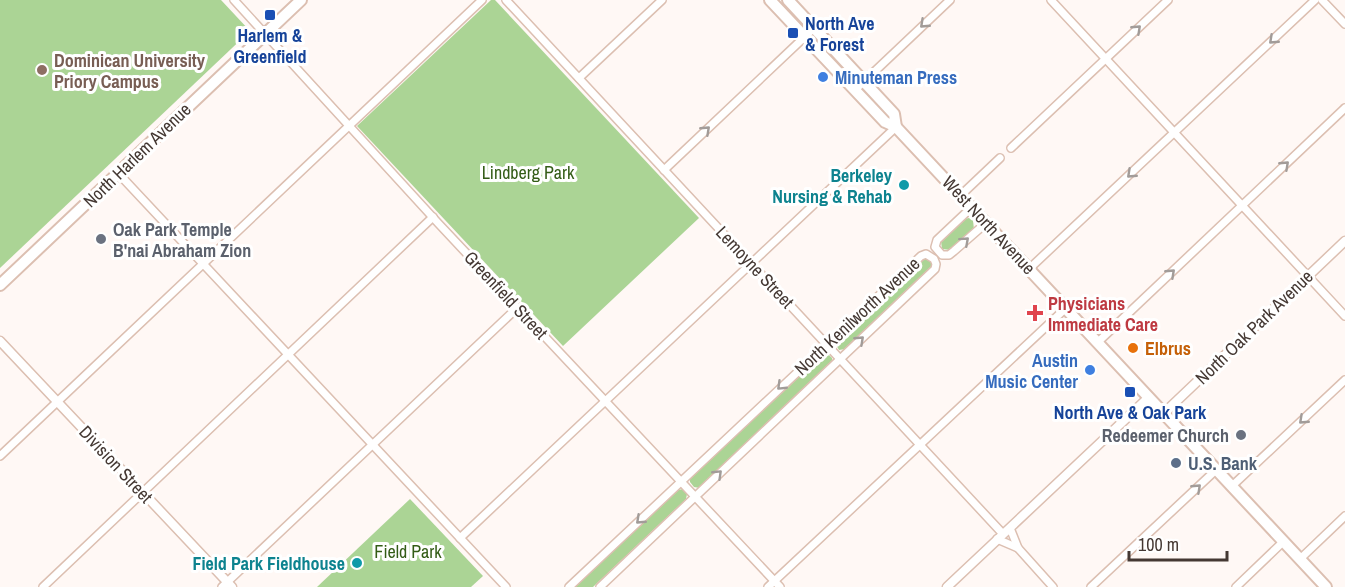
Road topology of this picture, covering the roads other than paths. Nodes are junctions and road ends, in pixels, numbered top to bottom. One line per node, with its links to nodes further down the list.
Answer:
1 (234, 0): 15 (street, Greenfield Street)
2 (301, 0): 15 (main road, North Harlem Avenue)
3 (482, 0): 22 (street)
4 (506, 0): 18 (street, Lemoyne Street)
5 (662, 0): 18 (street)
6 (770, 0): 16 (main road, West North Avenue)
7 (788, 0): 14 (main road, West North Avenue)
8 (950, 0): 19 (street, one-way to 19)
9 (1051, 0): 17 (street)
10 (1168, 0): 17 (street, one-way to 10)
11 (1315, 0): 24 (street, one-way to 24)
12 (1322, 0): 13 (street)
13 (1345, 24)
14 (814, 28): 16 (street); 19 (main road, West North Avenue)
15 (264, 34): 22 (street, Greenfield Street); 28 (main road, North Harlem Avenue)
16 (805, 37): 20 (main road, West North Avenue); 27 (street, one-way to 16)
17 (1106, 59): 24 (street); 25 (street)
18 (579, 78): 27 (street, Lemoyne Street)
19 (864, 81): 20 (street); 23 (main road, West North Avenue)
20 (855, 90): 23 (main road, West North Avenue)
21 (1345, 108): 30 (street, one-way to 21)
22 (349, 126): 32 (street, Greenfield Street); 36 (street)
23 (896, 127): 29 (main road, West North Avenue); 35 (street)
24 (1174, 133): 30 (street); 37 (street, one-way to 37)
25 (1011, 148)
26 (1000, 158): 29 (street)
27 (664, 170): 35 (street, Lemoyne Street)
28 (118, 173): 36 (street); 39 (main road, North Harlem Avenue)
29 (961, 195): 31 (main road, West North Avenue)
30 (1242, 206): 38 (street); 44 (street, one-way to 30)
31 (972, 207): 33 (main road, West North Avenue); 33 (street, North Kenilworth Avenue, one-way to 33)
32 (433, 217): 40 (street, Greenfield Street); 46 (street)
33 (986, 223): 37 (main road, West North Avenue)
34 (1345, 241): 38 (street, North Oak Park Avenue)
35 (751, 263): 45 (street, Lemoyne Street); 50 (street)
36 (203, 264): 46 (street); 51 (street)
37 (1029, 269): 41 (main road, West North Avenue)
38 (1308, 276): 42 (street); 52 (street, North Oak Park Avenue)
39 (0, 285)
40 (517, 308): 50 (street, Greenfield Street); 53 (street)
41 (1066, 308): 44 (main road, West North Avenue); 54 (street)
42 (1345, 316)
43 (0, 341): 51 (street, Division Street)
44 (1098, 342): 49 (main road, West North Avenue)
45 (826, 344): 47 (street, Lemoyne Street); 47 (street, North Kenilworth Avenue, one-way to 45); 57 (street, North Kenilworth Avenue, one-way to 57)
46 (288, 354): 53 (street); 59 (street)
47 (840, 359): 54 (street, Lemoyne Street); 60 (street, North Kenilworth Avenue, one-way to 47)
48 (1345, 380): 58 (street, one-way to 58)
49 (1149, 397): 52 (main road, West North Avenue); 62 (street)
50 (605, 400): 57 (street, Greenfield Street); 63 (street)
51 (57, 402): 55 (street); 59 (street, Division Street)
52 (1164, 413): 56 (main road, West North Avenue)
53 (373, 444): 63 (street); 68 (street)
54 (920, 445): 62 (street, Lemoyne Street); 67 (street)
55 (0, 456)
56 (1217, 469): 58 (main road, West North Avenue); 76 (street, one-way to 56)
57 (681, 482): 60 (street, Greenfield Street); 71 (street, North Kenilworth Avenue, one-way to 71)
58 (1232, 486): 64 (main road, West North Avenue)
59 (143, 492): 68 (street, Division Street); 69 (street)
60 (695, 497): 67 (street, Greenfield Street); 72 (street, North Kenilworth Avenue)
61 (1345, 516): 66 (street)
62 (1004, 534): 65 (street); 65 (street); 74 (street)
63 (460, 537): 70 (street)
64 (1284, 541): 66 (main road, West North Avenue); 77 (street)
65 (1018, 548): 75 (street)
66 (1300, 559): 78 (main road, West North Avenue)
67 (778, 584): 73 (street)
68 (227, 585)
69 (43, 587)
70 (506, 587)
71 (569, 587)
72 (600, 587)
73 (768, 587)
74 (947, 587)
75 (1053, 587)
76 (1091, 587)
77 (1236, 587)
78 (1326, 587)

